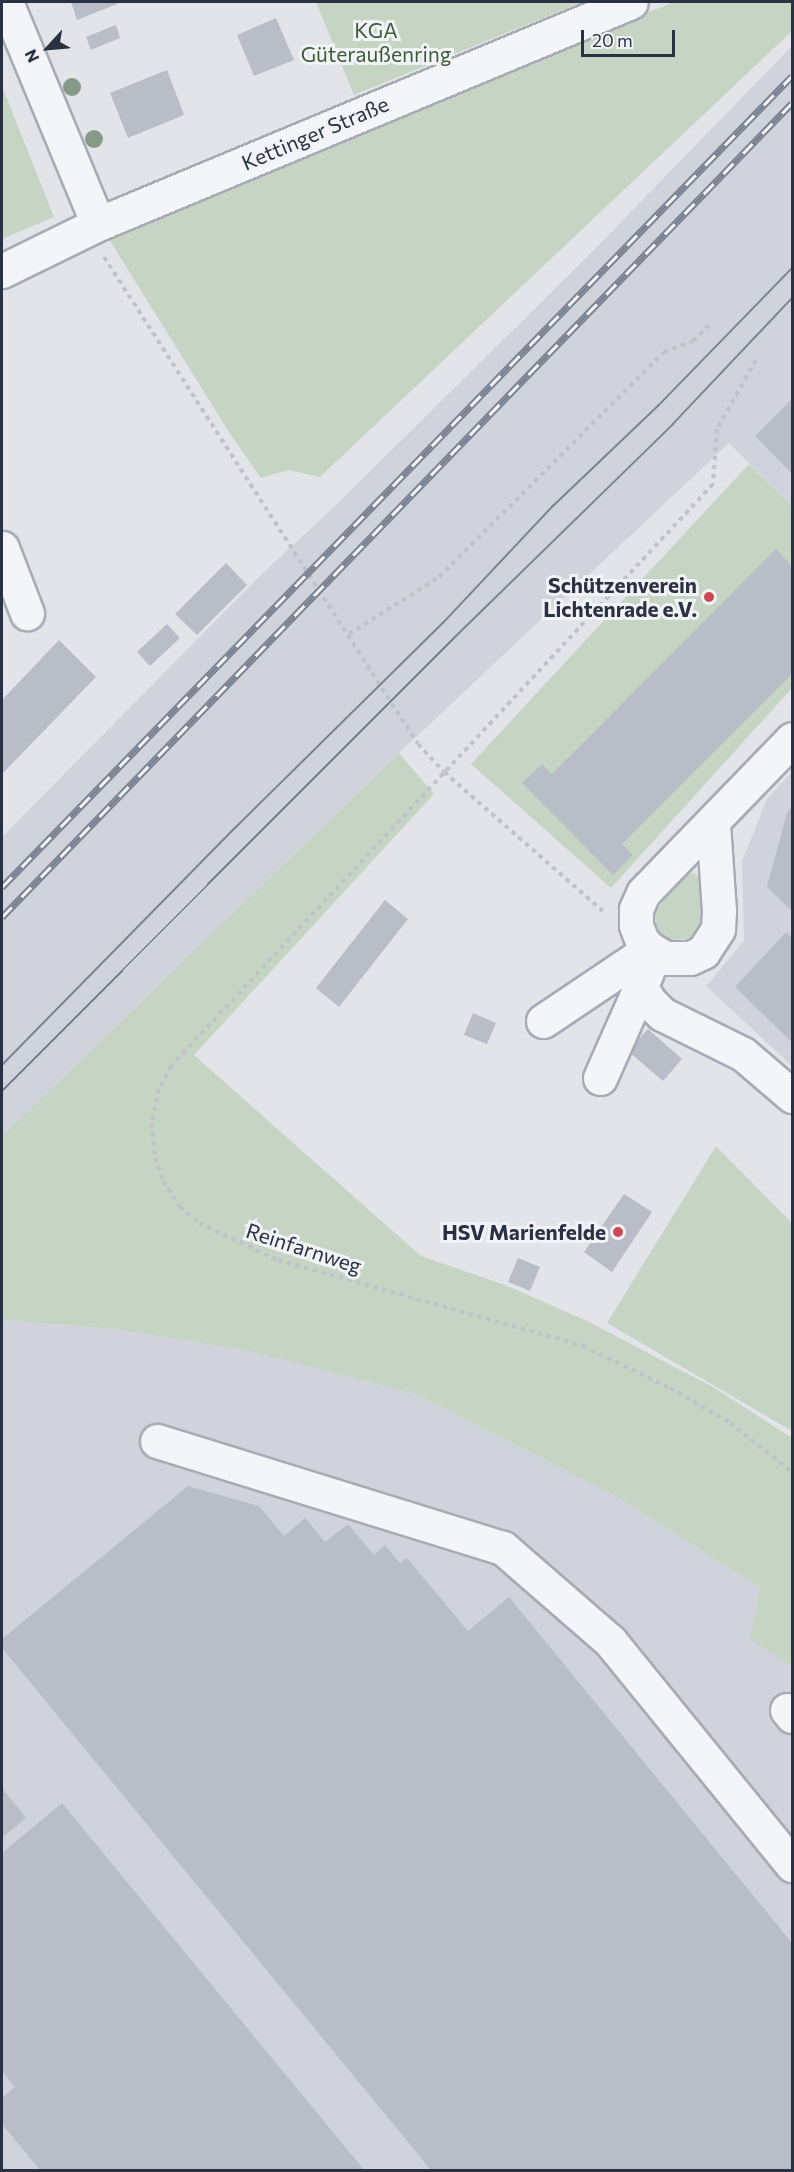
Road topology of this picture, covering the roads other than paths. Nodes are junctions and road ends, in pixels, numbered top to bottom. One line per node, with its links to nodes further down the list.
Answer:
1 (6, 2): 3 (street)
2 (631, 2): 3 (street, Kettinger Straße)
3 (98, 224): 4 (street, Kettinger Straße)
4 (2, 270)
5 (2, 548): 6 (street)
6 (27, 614)
7 (792, 739): 8 (street)
8 (713, 824): 9 (street); 9 (street)
9 (652, 951): 10 (street); 11 (street)
10 (640, 986): 12 (street); 13 (street)
11 (543, 1021)
12 (600, 1078)
13 (792, 1096)
14 (157, 1441): 15 (street)
15 (792, 1865)

